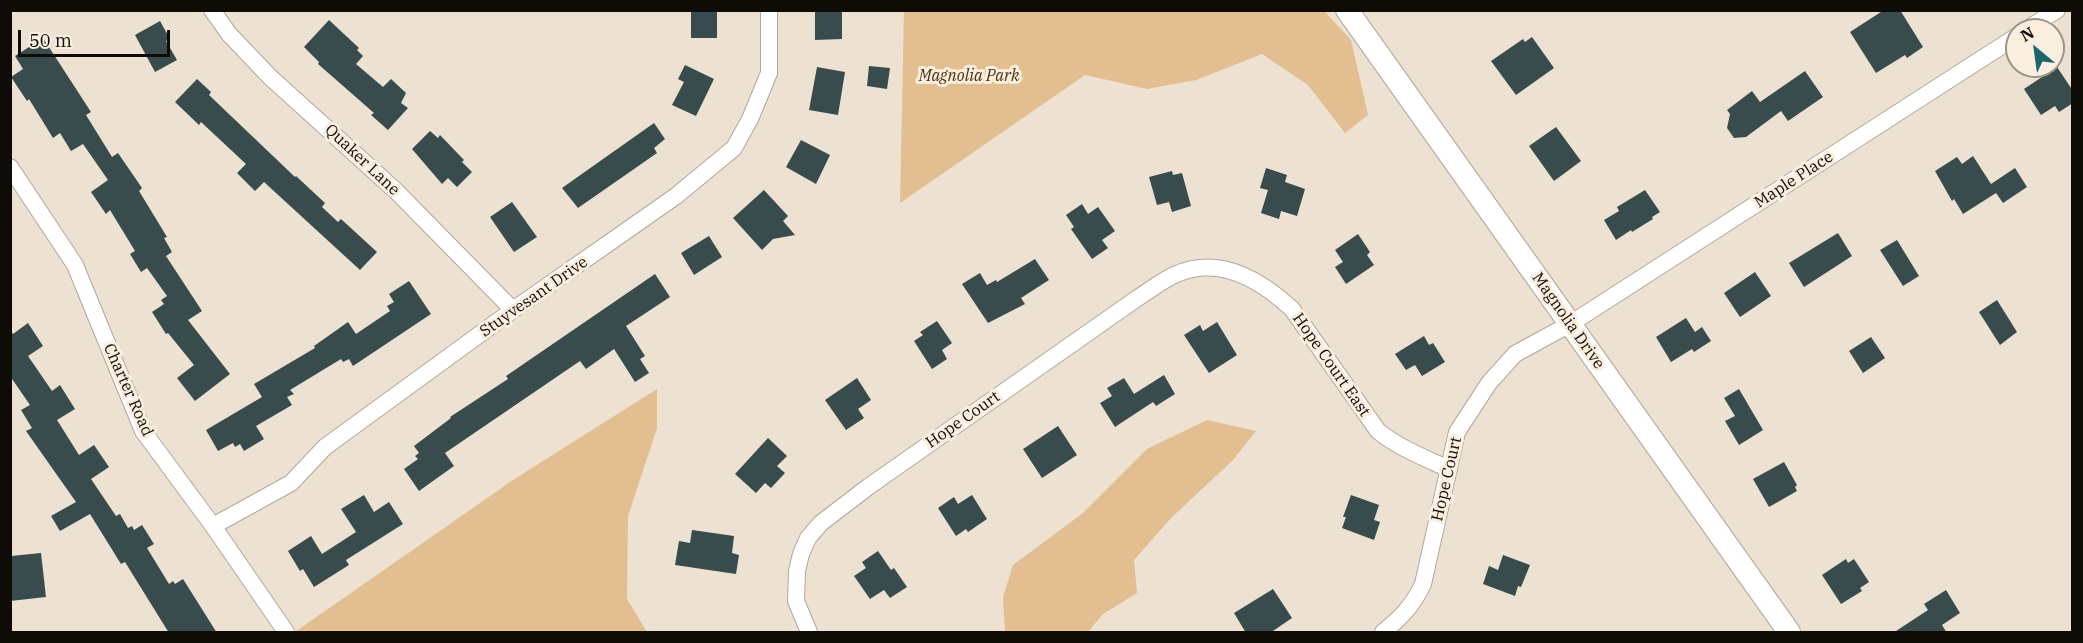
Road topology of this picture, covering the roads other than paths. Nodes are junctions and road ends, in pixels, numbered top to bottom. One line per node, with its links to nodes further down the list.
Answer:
1 (212, 10): 7 (street, Quaker Lane)
2 (768, 10): 7 (street, Stuyvesant Drive)
3 (1347, 10): 8 (street, Magnolia Drive)
4 (2005, 44): 8 (street, Maple Place)
5 (10, 167): 10 (street, Charter Road)
6 (1211, 266): 9 (street, Hope Court East); 12 (street, Hope Court)
7 (513, 310): 10 (street, Stuyvesant Drive)
8 (1570, 324): 9 (street, Hope Court); 14 (street, Magnolia Drive)
9 (1449, 469): 13 (street, Hope Court)
10 (213, 525): 11 (street, Charter Road)
11 (286, 633)
12 (809, 633)
13 (1383, 633)
14 (1789, 633)

